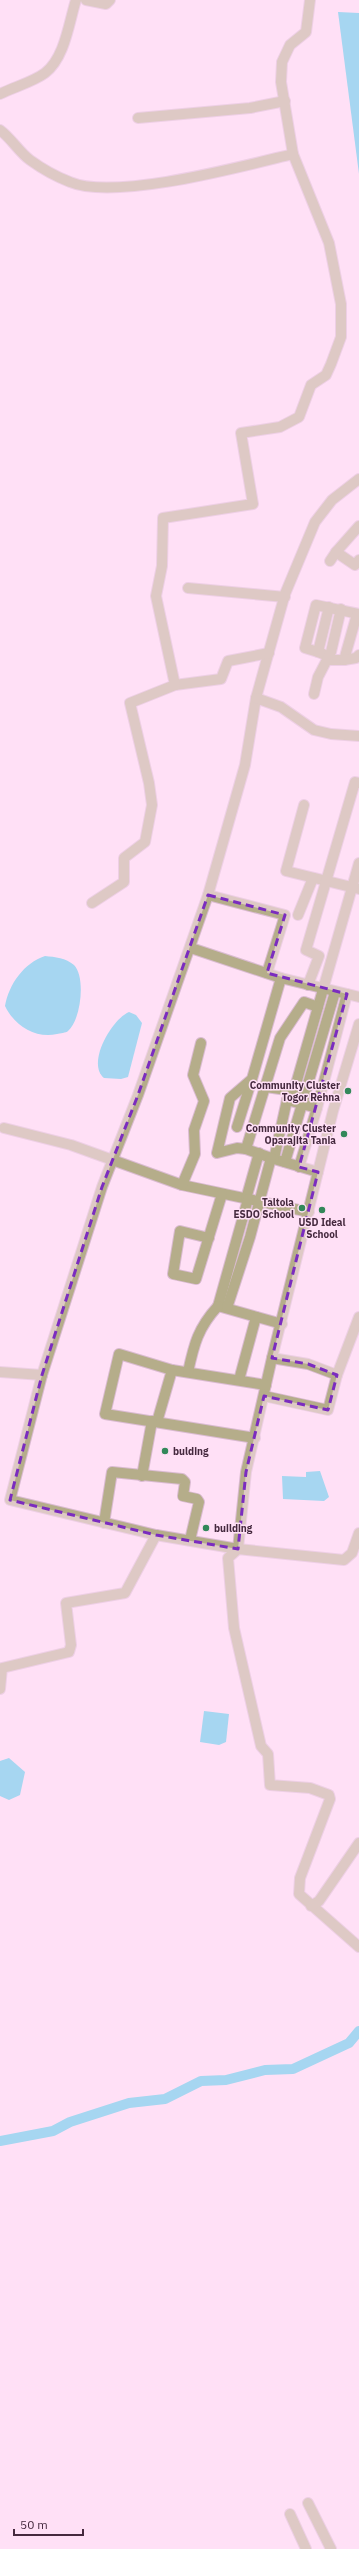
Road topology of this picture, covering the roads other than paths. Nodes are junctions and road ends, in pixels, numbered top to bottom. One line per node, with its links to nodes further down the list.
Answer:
1 (76, 0): 5 (street)
2 (86, 0): 3 (street)
3 (110, 0)
4 (310, 0): 6 (street)
5 (0, 94)
6 (284, 101): 7 (street); 9 (street)
7 (138, 118)
8 (0, 130): 9 (street)
9 (293, 154): 26 (street)
10 (356, 482): 11 (street); 17 (street)
11 (359, 493)
12 (359, 526): 13 (street)
13 (336, 552): 14 (street); 15 (street)
14 (359, 560)
15 (330, 561)
16 (188, 588): 17 (street)
17 (285, 597): 22 (street)
18 (330, 607): 19 (street); 21 (street); 21 (street)
19 (341, 609): 20 (street); 24 (street)
20 (358, 614): 25 (street)
21 (318, 652): 24 (street)
22 (269, 654): 26 (street); 28 (street)
23 (359, 655): 25 (street)
24 (327, 658): 25 (street); 27 (street)
25 (344, 660)
26 (175, 685): 37 (street)
27 (314, 694)
28 (256, 698): 29 (street); 36 (street)
29 (359, 736)
30 (359, 783): 34 (street)
31 (304, 805): 33 (street)
32 (359, 863): 35 (street)
33 (313, 878): 34 (street); 38 (street)
34 (325, 880): 35 (street); 42 (street)
35 (356, 888): 43 (street)
36 (208, 896): 39 (street); 40 (street)
37 (92, 903)
38 (298, 915)
39 (191, 948): 40 (street); 61 (street)
40 (267, 973): 41 (street)
41 (281, 978): 42 (street); 50 (street)
42 (308, 985): 43 (street)
43 (324, 989): 44 (street); 47 (street)
44 (335, 992): 45 (street); 52 (street)
45 (347, 994): 46 (street); 55 (street)
46 (359, 997)
47 (318, 1006): 51 (street); 52 (street)
48 (359, 1024): 64 (street)
49 (201, 1043): 65 (street)
50 (252, 1079): 56 (street); 58 (street)
51 (266, 1087): 52 (street); 58 (street)
52 (299, 1092): 53 (street); 54 (street)
53 (287, 1100): 54 (street); 60 (street)
54 (301, 1103): 55 (street); 62 (street)
55 (317, 1108): 63 (street)
56 (237, 1127)
57 (4, 1128): 61 (street)
58 (246, 1149): 59 (street)
59 (259, 1153): 60 (street); 67 (street)
60 (273, 1158): 62 (street); 68 (street)
61 (111, 1160): 65 (street); 79 (street)
62 (285, 1162): 63 (street)
63 (299, 1166): 64 (street)
64 (318, 1172): 69 (street)
65 (182, 1185): 66 (street)
66 (222, 1194): 67 (street); 70 (street)
67 (247, 1199): 68 (street); 71 (street)
68 (261, 1202): 69 (street); 71 (street)
69 (309, 1212): 74 (street)
70 (209, 1238): 70 (street)
71 (223, 1307): 72 (street); 78 (street)
72 (256, 1317): 74 (street); 81 (street)
73 (359, 1317): 80 (street)
74 (282, 1324): 75 (street)
75 (272, 1358): 80 (street); 82 (street)
76 (172, 1370): 78 (street); 84 (street); 84 (street)
77 (0, 1372): 79 (street)
78 (188, 1372): 81 (street)
79 (42, 1375): 87 (street)
80 (337, 1375): 83 (street)
81 (239, 1380): 82 (street)
82 (266, 1386): 83 (street)
83 (264, 1396): 85 (street)
84 (154, 1422): 85 (street); 86 (street)
85 (255, 1438): 91 (street)
86 (142, 1476): 87 (street); 90 (street)
87 (104, 1523): 89 (street)
88 (359, 1533): 92 (street)
89 (156, 1535): 90 (street); 93 (street)
90 (190, 1540): 91 (street)
91 (238, 1549): 92 (street); 95 (street)
92 (356, 1553)
93 (0, 1689)
94 (359, 1843): 95 (street)
95 (310, 1906): 96 (street)
96 (359, 1947)
97 (308, 2503): 100 (street)
98 (290, 2514): 99 (street)
99 (306, 2549)
100 (331, 2549)

